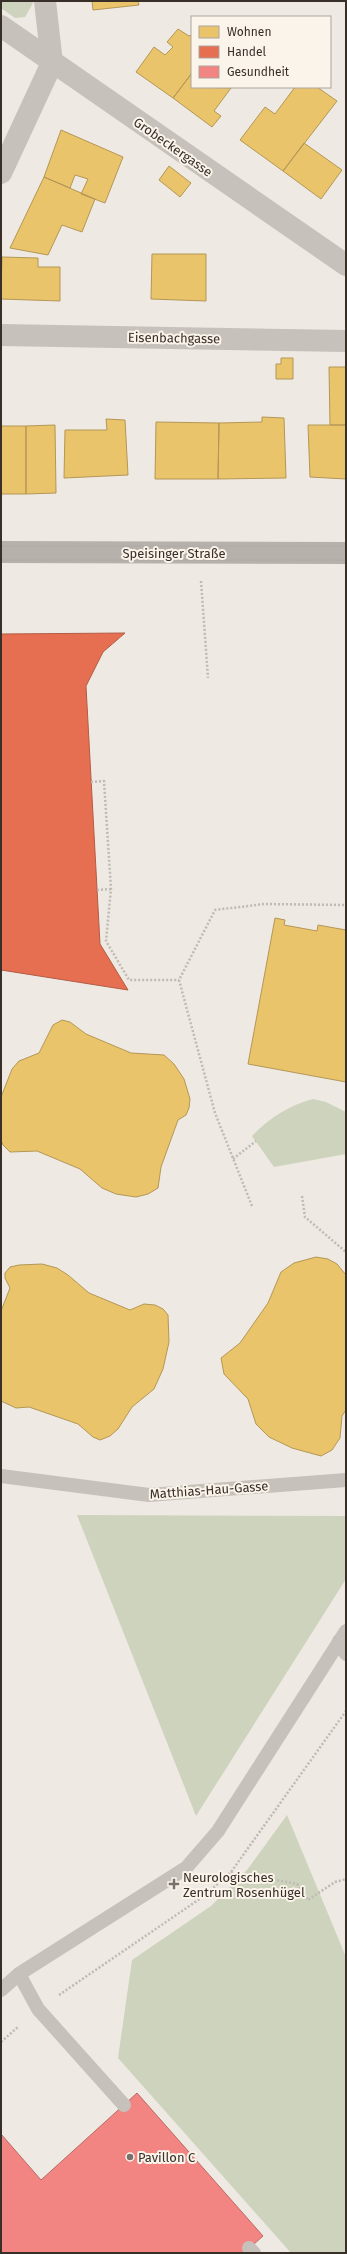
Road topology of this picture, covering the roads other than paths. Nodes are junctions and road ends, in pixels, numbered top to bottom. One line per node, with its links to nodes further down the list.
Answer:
1 (45, 1): 3 (street)
2 (1, 26): 3 (street, Grobeckergasse)
3 (52, 63): 4 (street); 5 (street, Grobeckergasse)
4 (1, 173)
5 (346, 266)
6 (1, 335): 7 (street, Eisenbachgasse)
7 (346, 341)
8 (1, 552): 9 (main road, Speisinger Straße)
9 (346, 552)
10 (1, 1476): 11 (lane, Matthias-Hau-Gasse)
11 (346, 1480)
12 (342, 1636): 13 (lane); 14 (lane)
13 (346, 1654)
14 (19, 1974): 15 (lane); 16 (lane)
15 (1, 1990)
16 (124, 2106)

